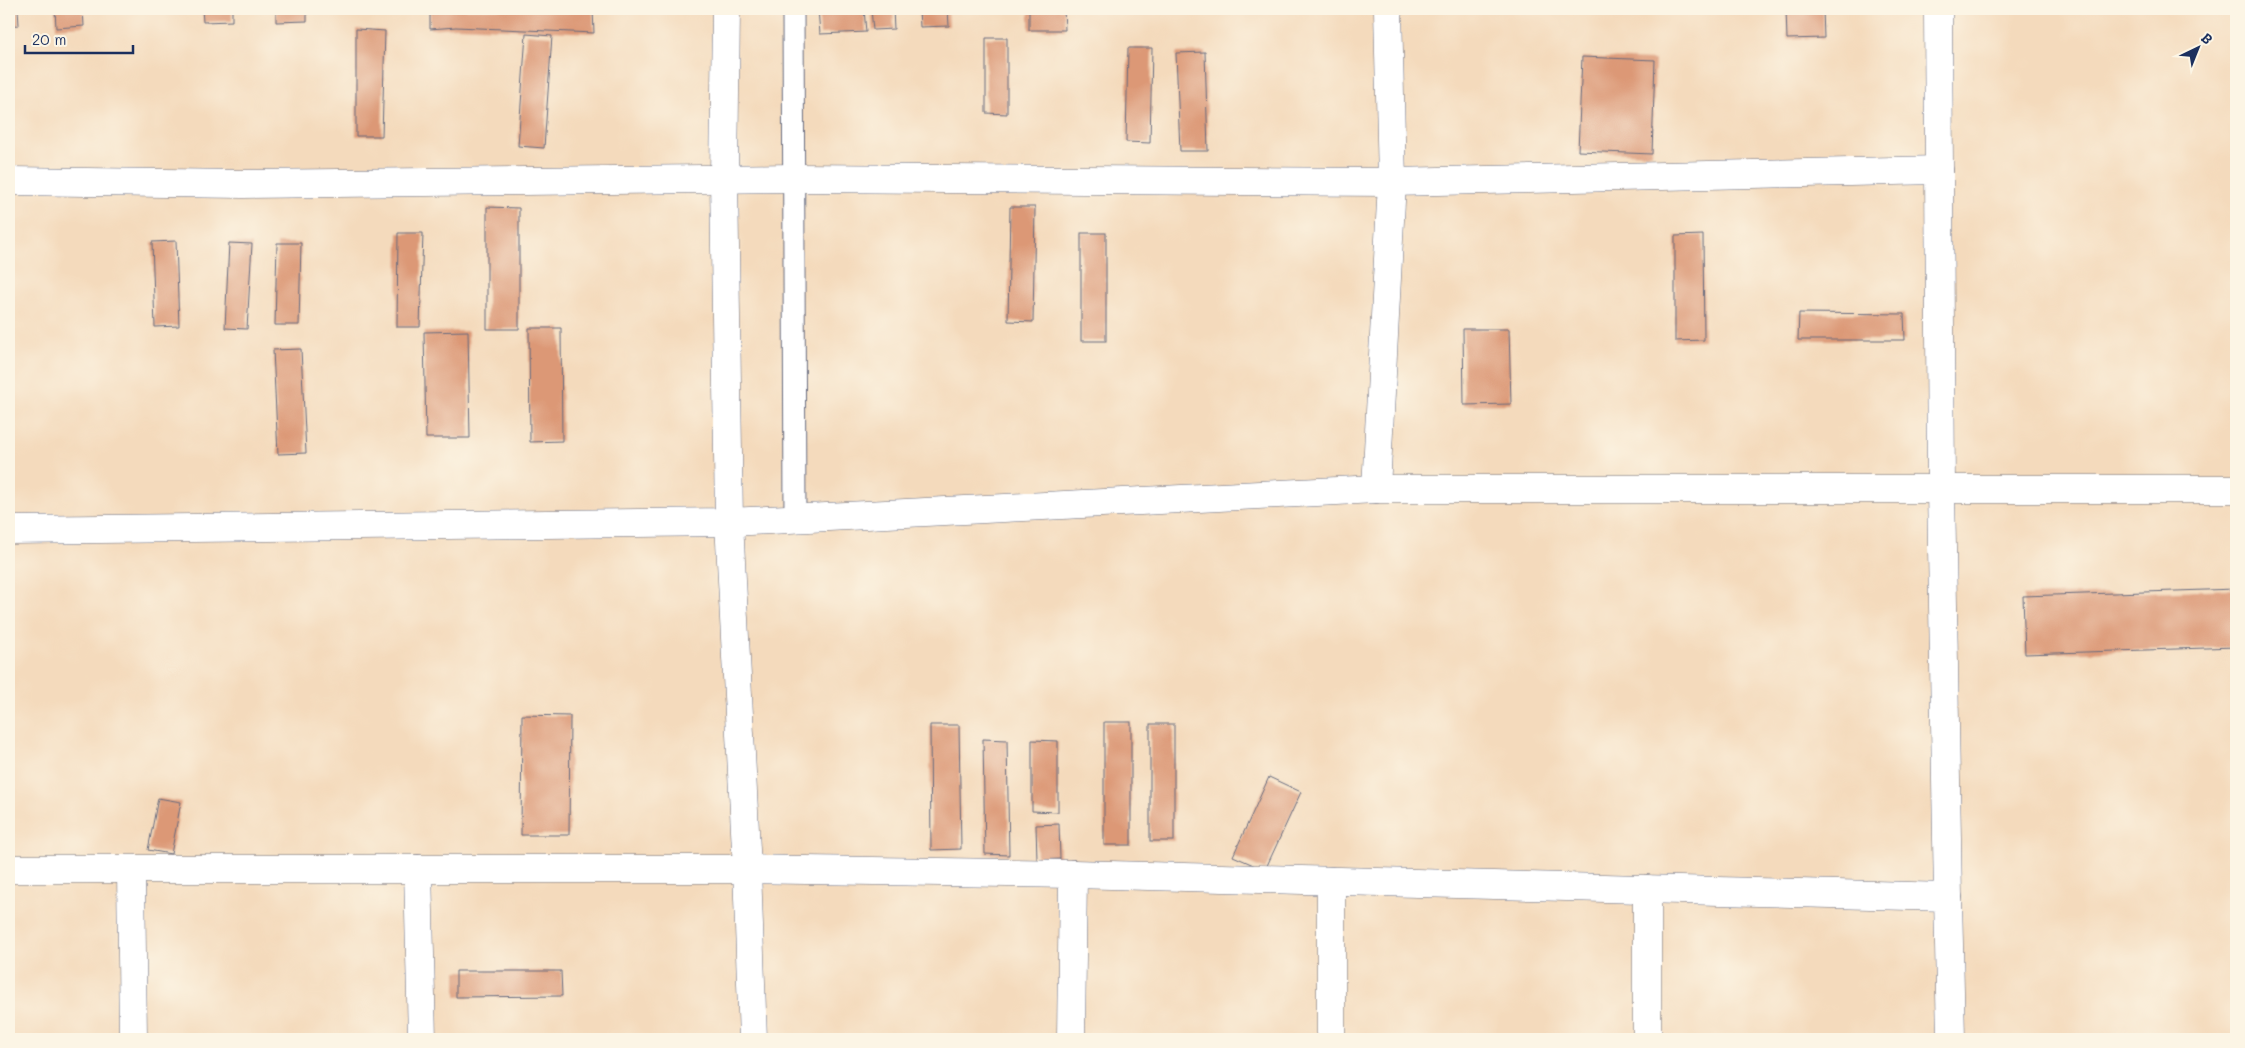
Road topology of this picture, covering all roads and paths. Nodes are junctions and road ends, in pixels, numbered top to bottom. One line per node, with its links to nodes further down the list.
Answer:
1 (726, 9): 6 (street)
2 (793, 9): 7 (lane)
3 (1388, 9): 9 (street)
4 (1938, 9): 5 (street)
5 (1939, 170): 9 (street); 11 (street)
6 (724, 178): 7 (street); 8 (street); 14 (street)
7 (794, 178): 9 (street); 13 (lane)
8 (9, 181)
9 (1392, 182): 10 (street)
10 (1376, 489): 11 (street); 13 (street)
11 (1941, 489): 12 (street); 23 (street)
12 (2236, 489)
13 (795, 519): 14 (street)
14 (729, 522): 15 (street); 18 (street)
15 (9, 530)
16 (9, 869): 19 (street)
17 (418, 869): 18 (street); 19 (street); 25 (street)
18 (747, 869): 20 (street); 26 (street)
19 (131, 871): 24 (street)
20 (1073, 874): 21 (street); 27 (street)
21 (1331, 881): 22 (street); 28 (street)
22 (1647, 889): 23 (street); 29 (street)
23 (1948, 897): 30 (street)
24 (133, 1039)
25 (422, 1039)
26 (753, 1039)
27 (1071, 1039)
28 (1331, 1039)
29 (1647, 1039)
30 (1951, 1039)

